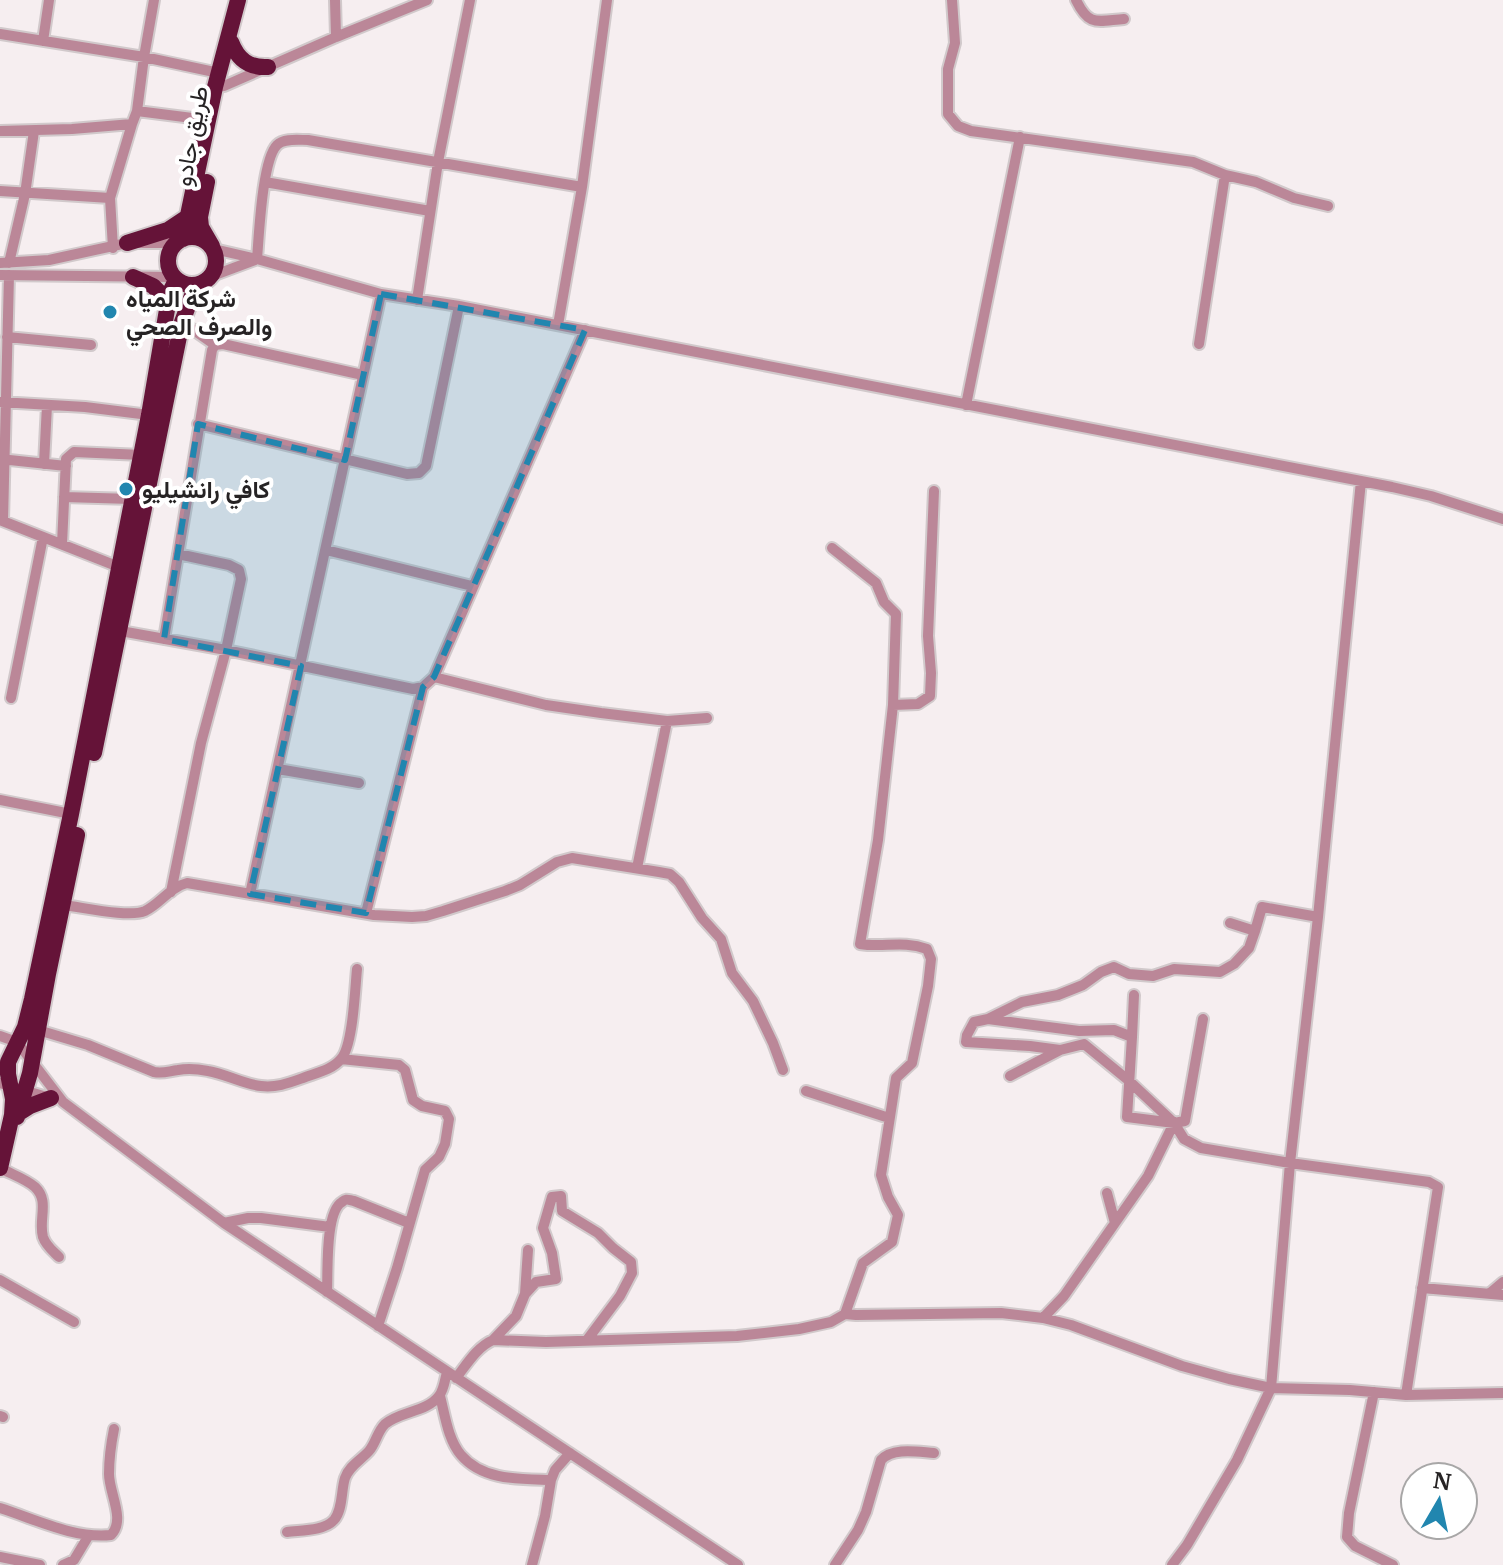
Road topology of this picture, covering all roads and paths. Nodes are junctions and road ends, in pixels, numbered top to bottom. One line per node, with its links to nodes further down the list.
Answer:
1 (49, 0): 15 (street)
2 (142, 0): 10 (street)
3 (238, 0): 13 (highway, طريق جادو)
4 (335, 0): 14 (street)
5 (427, 0): 14 (street)
6 (470, 0): 25 (street)
7 (607, 0): 28 (street)
8 (952, 0): 24 (street)
9 (1076, 0): 11 (street)
10 (154, 2): 16 (street)
11 (1124, 19)
12 (0, 34): 15 (street)
13 (231, 36): 17 (highway); 18 (highway, طريق جادو)
14 (336, 37): 17 (street)
15 (43, 41): 16 (street)
16 (144, 57): 18 (street); 19 (street)
17 (268, 67): 18 (street)
18 (219, 82): 20 (highway, طريق جادو); 37 (highway, طريق جادو)
19 (137, 111): 20 (street); 21 (street)
20 (208, 120): 34 (highway, طريق جادو)
21 (132, 124): 23 (street); 31 (street)
22 (0, 131): 23 (street)
23 (34, 131): 30 (street)
24 (1020, 137): 26 (street); 59 (street)
25 (438, 162): 27 (street); 28 (street); 33 (street)
26 (1225, 175): 32 (street); 53 (street)
27 (265, 182): 33 (street); 38 (street)
28 (582, 187): 50 (street)
29 (0, 191): 30 (street)
30 (25, 194): 31 (street); 39 (street)
31 (110, 198): 36 (street)
32 (1328, 206)
33 (430, 211): 46 (street)
34 (189, 216): 35 (highway, طريق جادو); 36 (highway)
35 (179, 241): 36 (street); 37 (highway); 43 (highway)
36 (120, 246): 39 (street)
37 (213, 248): 38 (street); 41 (highway)
38 (257, 259): 41 (street); 45 (street)
39 (5, 263)
40 (4, 275): 42 (street); 52 (street)
41 (212, 276): 44 (highway)
42 (133, 277): 43 (street); 47 (highway)
43 (175, 278): 44 (highway); 47 (highway)
44 (196, 285): 49 (highway)
45 (381, 294): 46 (street); 56 (street)
46 (417, 300): 48 (street)
47 (168, 301): 60 (highway)
48 (459, 306): 50 (street); 64 (street)
49 (182, 322): 55 (street); 80 (highway)
50 (558, 325): 51 (street)
51 (585, 330): 59 (street); 79 (street)
52 (7, 337): 54 (street); 57 (street)
53 (1199, 344)
54 (91, 345)
55 (215, 345): 56 (street); 61 (street)
56 (363, 375): 64 (street)
57 (2, 402): 58 (street); 63 (street)
58 (47, 405): 60 (street); 65 (street)
59 (966, 405): 67 (street)
60 (149, 415): 62 (highway)
61 (198, 424): 64 (street); 77 (street)
62 (142, 455): 66 (street); 70 (highway)
63 (2, 460): 65 (street); 72 (street)
64 (345, 460): 76 (street)
65 (44, 464): 66 (street)
66 (66, 466): 69 (street)
67 (1361, 481): 71 (street); 99 (street)
68 (934, 491): 87 (street)
69 (64, 497): 70 (street); 74 (street)
70 (132, 499): 78 (highway)
71 (1503, 519)
72 (2, 521): 73 (street)
73 (43, 537): 74 (street); 86 (street)
74 (62, 544): 78 (street)
75 (832, 548): 87 (street)
76 (326, 550): 79 (street); 83 (street)
77 (178, 554): 81 (street); 82 (street)
78 (119, 567): 80 (highway)
79 (472, 586): 84 (street)
80 (113, 630): 81 (street); 93 (highway); 97 (highway)
81 (164, 639): 82 (street)
82 (226, 650): 83 (street); 95 (street)
83 (301, 666): 85 (street); 90 (street)
84 (434, 677): 85 (street); 89 (street)
85 (423, 687): 98 (street)
86 (11, 698)
87 (893, 705): 120 (street)
88 (707, 718): 89 (street)
89 (667, 721): 94 (street)
90 (278, 769): 91 (street); 96 (street)
91 (359, 783)
92 (0, 800): 93 (street)
93 (71, 814): 109 (highway)
94 (637, 868): 98 (street); 113 (street)
95 (171, 892): 96 (street); 97 (street)
96 (250, 894): 98 (street)
97 (63, 905): 106 (highway)
98 (366, 913)
99 (1318, 917): 101 (street); 123 (street)
100 (1230, 923): 101 (street)
101 (1255, 931): 104 (street)
102 (357, 969): 111 (street)
103 (1134, 995): 108 (street)
104 (988, 1019): 108 (street); 110 (street)
105 (1203, 1019): 121 (street)
106 (38, 1030): 111 (street); 112 (highway)
107 (0, 1036): 109 (street)
108 (1132, 1037): 115 (street)
109 (17, 1042): 112 (street); 116 (highway)
110 (1060, 1050): 114 (street); 115 (street)
111 (341, 1059): 127 (street)
112 (33, 1061): 116 (highway); 118 (street)
113 (783, 1070)
114 (1010, 1076)
115 (1128, 1080): 121 (street); 121 (street)
116 (12, 1087): 118 (street); 119 (highway); 122 (highway)
117 (806, 1091): 120 (street)
118 (57, 1100): 119 (highway); 126 (street)
119 (19, 1113): 122 (highway)
120 (889, 1118): 139 (street)
121 (1174, 1123): 123 (street); 128 (street)
122 (8, 1137): 124 (highway)
123 (1290, 1163): 134 (street); 146 (street)
124 (0, 1168): 131 (street)
125 (1107, 1193): 128 (street)
126 (224, 1223): 129 (street); 135 (street)
127 (409, 1223): 129 (street); 142 (street)
128 (1115, 1223): 140 (street)
129 (330, 1227): 135 (street)
130 (528, 1250): 137 (street)
131 (59, 1257)
132 (0, 1280): 141 (street)
133 (1503, 1282): 136 (street)
134 (1422, 1288): 136 (street); 149 (street)
135 (327, 1292): 142 (street)
136 (1490, 1293): 138 (street)
137 (525, 1294): 143 (street); 144 (street)
138 (1503, 1295)
139 (845, 1314): 140 (street); 144 (street)
140 (1043, 1318): 146 (street)
141 (74, 1322)
142 (378, 1326): 145 (street)
143 (493, 1340): 144 (street); 145 (street)
144 (587, 1340)
145 (452, 1375): 150 (street); 152 (street)
146 (1271, 1388): 147 (street); 164 (street)
147 (1374, 1392): 149 (street); 165 (street)
148 (1503, 1393): 149 (street)
149 (1406, 1395)
150 (440, 1396): 154 (street); 156 (street)
151 (114, 1429): 157 (street)
152 (570, 1453): 154 (street); 162 (street)
153 (934, 1453): 163 (street)
154 (551, 1480): 161 (street)
155 (0, 1508): 157 (street)
156 (287, 1532)
157 (89, 1535): 160 (street)
158 (0, 1557): 159 (street)
159 (35, 1565)
160 (63, 1565)
161 (532, 1565)
162 (738, 1565)
163 (835, 1565)
164 (1172, 1565)
165 (1393, 1565)

